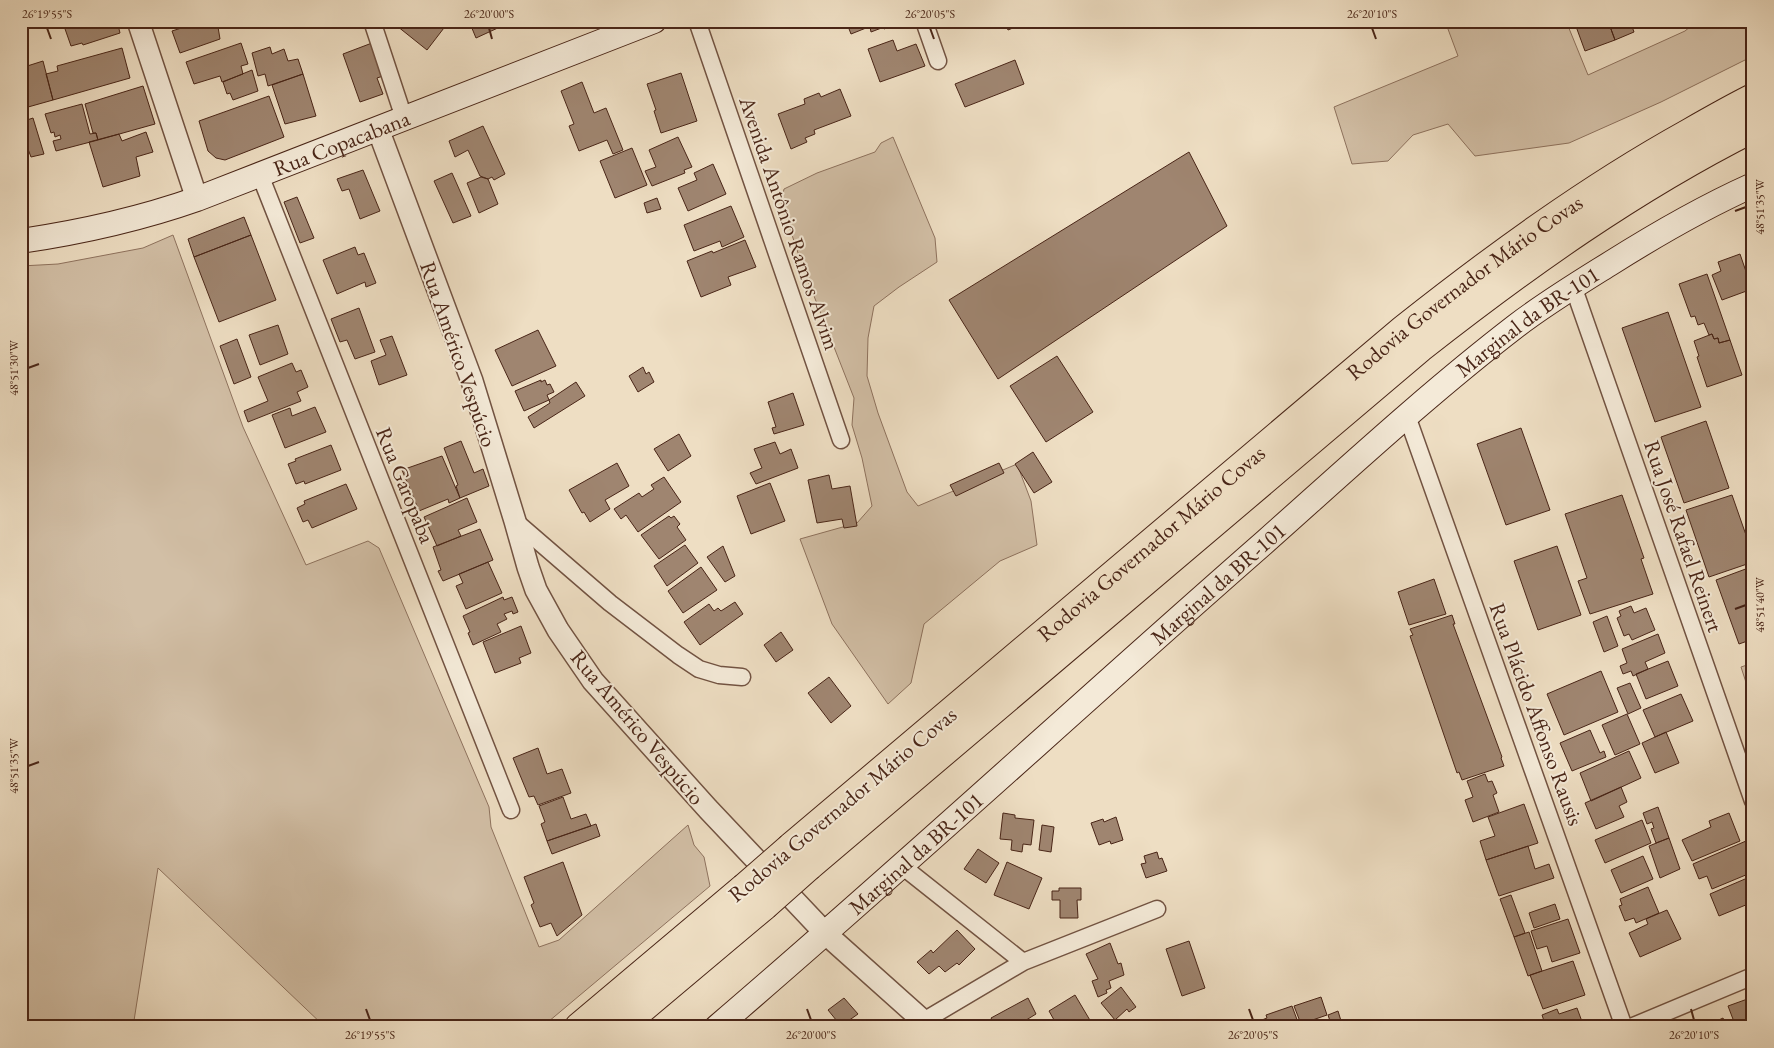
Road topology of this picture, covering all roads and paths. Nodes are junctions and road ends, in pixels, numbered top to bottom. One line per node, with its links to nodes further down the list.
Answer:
1 (138, 21): 13 (street)
2 (372, 21): 8 (street)
3 (654, 21): 8 (main road, Rua Copacabana)
4 (697, 21): 17 (street, Avenida Antônio Ramos Alvim)
5 (924, 21): 6 (street)
6 (938, 62)
7 (1753, 98): 22 (highway, Rodovia Governador Mário Covas)
8 (404, 118): 10 (main road, Rua Copacabana)
9 (1753, 128): 22 (highway, Rodovia Governador Mário Covas)
10 (378, 129): 11 (main road, Rua Copacabana); 18 (street, Rua Américo Vespúcio)
11 (260, 175): 13 (main road, Rua Copacabana); 21 (street, Rua Garopaba)
12 (1753, 185): 15 (main road, Marginal da BR-101)
13 (198, 199): 14 (main road, Rua Copacabana)
14 (21, 241)
15 (1573, 286): 16 (main road, Marginal da BR-101); 20 (street, Rua José Rafael Reinert)
16 (1407, 416): 23 (main road, Marginal da BR-101); 32 (street, Rua Plácido Affonso Rausis)
17 (841, 440)
18 (515, 521): 19 (street); 25 (street, Rua Américo Vespúcio)
19 (742, 677)
20 (1753, 801)
21 (512, 810)
22 (800, 857): 29 (highway, Rodovia Governador Mário Covas, bridge); 30 (highway, Rodovia Governador Mário Covas, bridge)
23 (902, 866): 25 (main road, Marginal da BR-101); 26 (street)
24 (1157, 909): 26 (street)
25 (826, 934): 28 (street, Rua Américo Vespúcio); 31 (main road, Marginal da BR-101)
26 (1022, 962): 28 (street)
27 (1753, 976): 33 (street)
28 (923, 1025)
29 (579, 1027)
30 (620, 1027)
31 (717, 1027)
32 (1624, 1027)
33 (1631, 1027)

